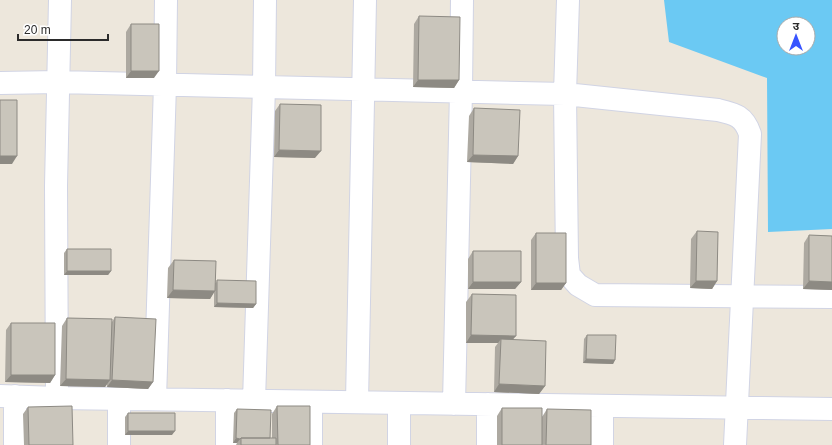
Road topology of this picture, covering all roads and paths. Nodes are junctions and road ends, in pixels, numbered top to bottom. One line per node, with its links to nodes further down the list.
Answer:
1 (60, 0): 7 (street)
2 (166, 0): 9 (street)
3 (265, 0): 10 (street)
4 (366, 0): 11 (street)
5 (462, 0): 12 (street)
6 (568, 0): 13 (street)
7 (58, 82): 8 (street); 9 (street); 17 (street)
8 (0, 83)
9 (165, 85): 10 (street); 19 (street)
10 (264, 87): 11 (street); 21 (street)
11 (364, 90): 12 (street); 23 (street)
12 (462, 92): 13 (street); 25 (street)
13 (565, 94): 14 (street); 14 (street)
14 (741, 297): 15 (street); 28 (street)
15 (832, 297)
16 (7, 396): 17 (street); 30 (street)
17 (57, 398): 18 (street)
18 (119, 399): 19 (street); 31 (street)
19 (155, 399): 20 (street)
20 (227, 400): 21 (street); 32 (street)
21 (254, 401): 22 (street)
22 (311, 402): 23 (street); 33 (street)
23 (357, 402): 24 (street)
24 (399, 403): 25 (street); 34 (street)
25 (454, 404): 26 (street)
26 (488, 404): 27 (street); 35 (street)
27 (602, 406): 28 (street); 36 (street)
28 (735, 408): 29 (street); 37 (street)
29 (832, 409)
30 (15, 445)
31 (119, 445)
32 (227, 445)
33 (311, 445)
34 (399, 445)
35 (488, 445)
36 (602, 445)
37 (734, 445)

